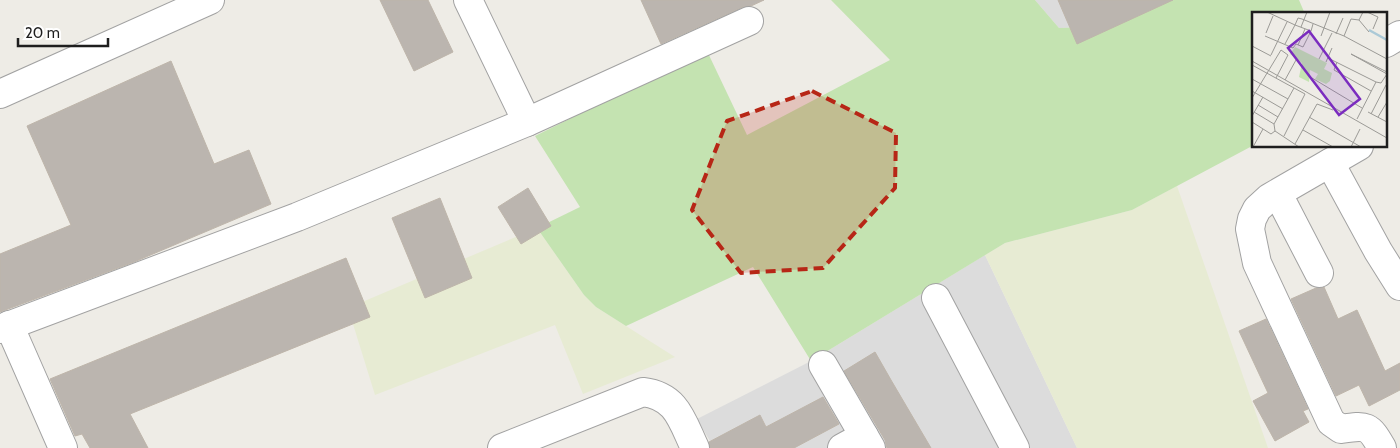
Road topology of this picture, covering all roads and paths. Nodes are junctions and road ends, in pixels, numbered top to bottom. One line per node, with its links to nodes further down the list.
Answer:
1 (210, 0): 6 (street)
2 (468, 0): 7 (street)
3 (749, 21): 7 (street)
4 (1400, 35): 5 (street)
5 (1388, 42)
6 (0, 94)
7 (527, 122): 14 (street)
8 (1356, 148): 9 (street)
9 (1330, 163): 10 (street); 12 (street)
10 (1278, 194): 11 (street); 21 (street)
11 (1319, 273)
12 (1400, 286)
13 (936, 298): 20 (street)
14 (5, 327): 17 (street)
15 (823, 365): 16 (street)
16 (859, 444)
17 (63, 448)
18 (502, 448): 19 (street)
19 (695, 448)
20 (1015, 448)
21 (1382, 448)

